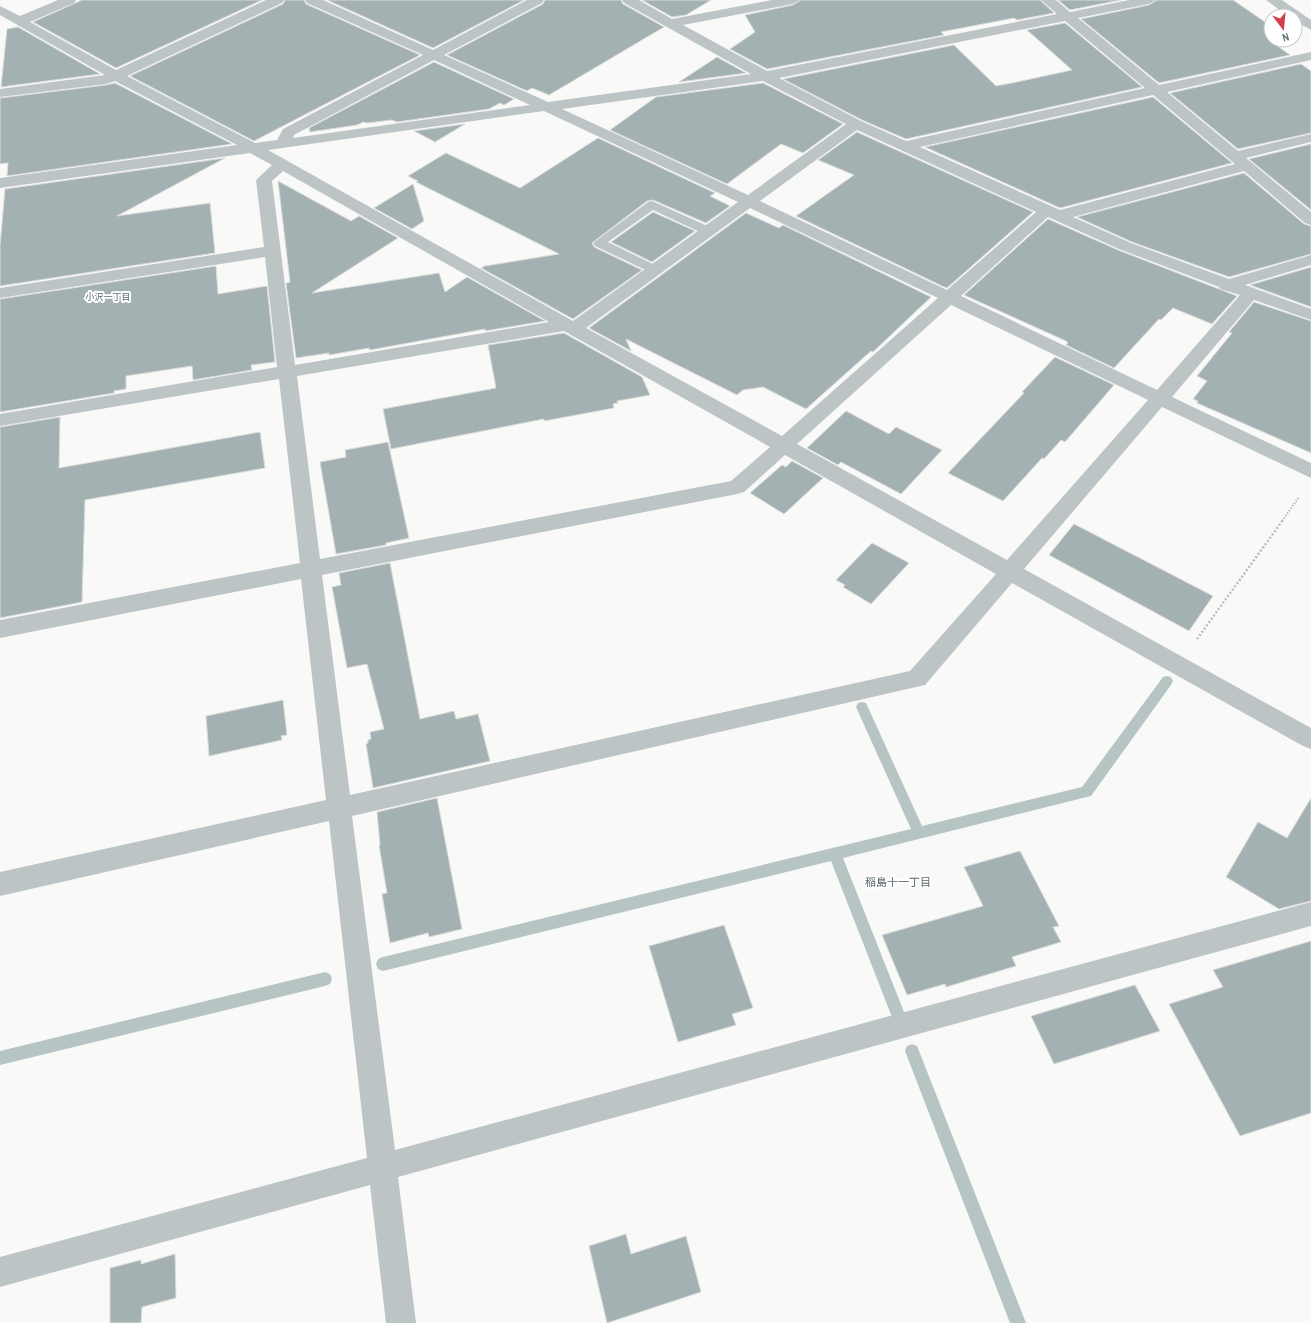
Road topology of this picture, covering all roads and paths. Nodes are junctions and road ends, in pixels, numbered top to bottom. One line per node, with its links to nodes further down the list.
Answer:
1 (69, 0): 12 (street)
2 (278, 0): 17 (street)
3 (312, 0): 15 (street)
4 (537, 0): 15 (street)
5 (629, 0): 13 (street)
6 (793, 0): 13 (street)
7 (1048, 0): 11 (street)
8 (1149, 0): 11 (street)
9 (1274, 0): 14 (street)
10 (0, 10): 12 (street)
11 (1067, 16): 18 (street); 19 (street)
12 (20, 21): 17 (street)
13 (670, 23): 18 (street)
14 (1311, 26)
15 (434, 55): 21 (street); 24 (street)
16 (1311, 56): 19 (street)
17 (115, 75): 20 (street); 26 (street)
18 (764, 76): 21 (street); 22 (street)
19 (1156, 90): 25 (street); 27 (street)
20 (0, 93)
21 (545, 107): 24 (street); 30 (street)
22 (856, 124): 25 (street); 30 (street)
23 (1311, 138): 27 (street)
24 (282, 144): 26 (street)
25 (905, 146): 31 (street)
26 (253, 148): 28 (street); 29 (street)
27 (1240, 161): 31 (street); 32 (street)
28 (282, 164): 34 (street); 42 (street)
29 (0, 183)
30 (748, 202): 33 (street); 40 (street)
31 (1051, 214): 37 (street); 40 (street)
32 (1311, 220)
33 (708, 231): 36 (street); 36 (lane)
34 (272, 252): 38 (street); 43 (street)
35 (1311, 260): 37 (street)
36 (654, 270): 42 (street)
37 (1226, 285): 39 (street)
38 (0, 293)
39 (1250, 294): 41 (street); 44 (street)
40 (949, 297): 44 (street); 46 (street)
41 (1311, 315)
42 (570, 327): 43 (street); 46 (street)
43 (287, 372): 45 (street); 49 (street)
44 (1160, 398): 47 (street); 50 (street)
45 (0, 420)
46 (783, 446): 49 (street); 50 (street)
47 (1311, 470)
48 (1302, 494): 52 (path)
49 (310, 569): 51 (street); 54 (street)
50 (1010, 572): 52 (street); 54 (street)
51 (0, 629)
52 (1178, 665): 53 (street)
53 (1311, 739)
54 (339, 808): 55 (street); 57 (street)
55 (0, 884)
56 (1311, 914): 57 (street)
57 (382, 1168): 58 (street); 59 (street)
58 (0, 1272)
59 (400, 1323)

